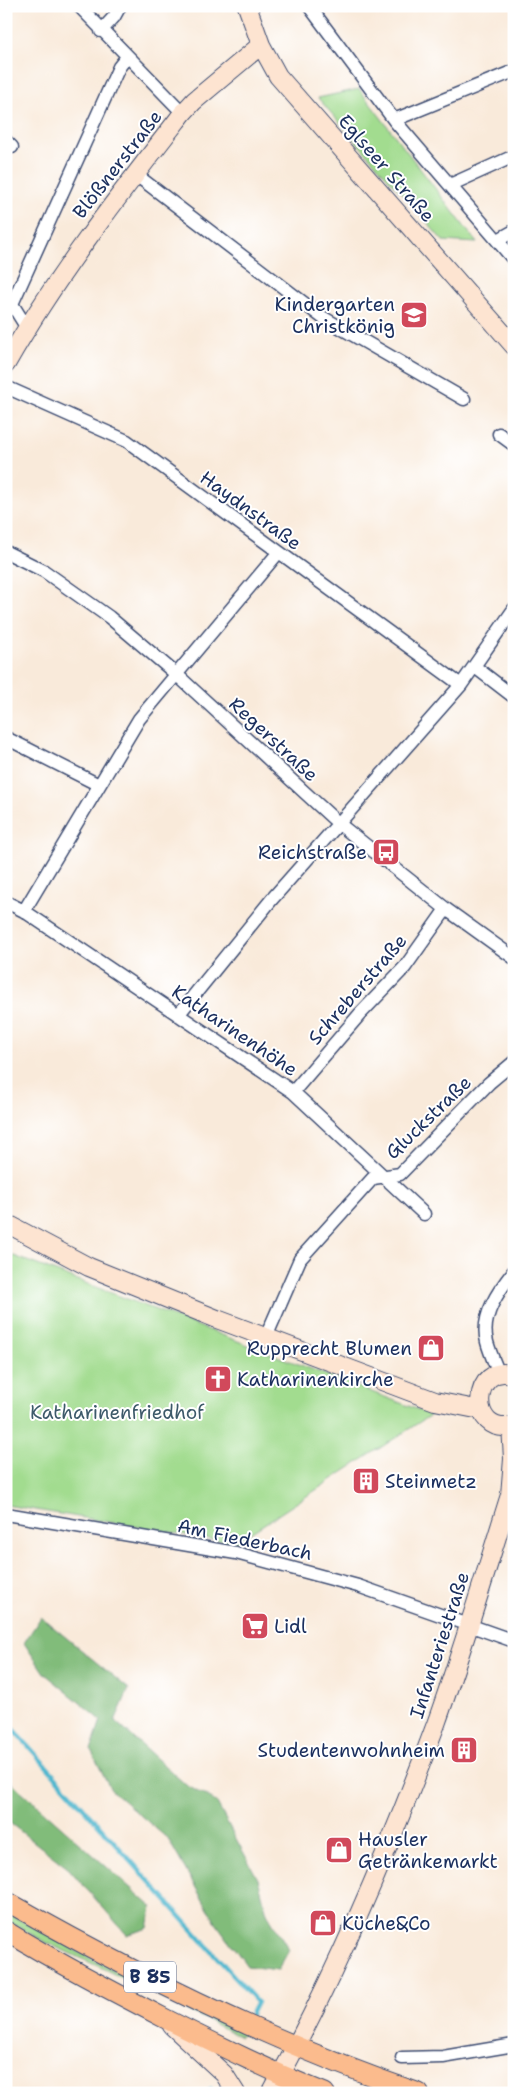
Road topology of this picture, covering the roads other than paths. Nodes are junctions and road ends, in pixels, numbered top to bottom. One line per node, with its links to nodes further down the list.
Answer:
1 (79, 6): 5 (street)
2 (120, 6): 5 (street)
3 (247, 6): 6 (street, Eglseer Straße)
4 (308, 6): 10 (street, Eglseer Straße)
5 (101, 31): 7 (street)
6 (261, 46): 9 (street, Blößnerstraße); 18 (street, Eglseer Straße)
7 (127, 57): 9 (street); 17 (street, Blößnerstraße)
8 (514, 71): 10 (street, Eglseer Straße)
9 (183, 113): 12 (street, Blößnerstraße)
10 (394, 120): 13 (street, Eglseer Straße)
11 (514, 156): 13 (street, Eglseer Straße)
12 (135, 174): 17 (street, Blößnerstraße); 21 (street)
13 (450, 185): 15 (street, Eglseer Straße)
14 (514, 231): 15 (street)
15 (498, 240): 16 (street, Eglseer Straße)
16 (514, 260)
17 (27, 328): 19 (street, Blößnerstraße)
18 (514, 346)
19 (6, 364)
20 (6, 387): 25 (street, Haydnstraße)
21 (464, 399)
22 (500, 434): 23 (street)
23 (514, 446)
24 (6, 552): 28 (street, Regerstraße)
25 (278, 553): 28 (street); 29 (street, Haydnstraße)
26 (514, 610): 27 (street)
27 (475, 667): 29 (street); 30 (street)
28 (176, 674): 32 (street); 33 (street, Regerstraße)
29 (461, 685): 33 (street)
30 (514, 697)
31 (6, 738): 32 (street)
32 (99, 786): 36 (street)
33 (338, 823): 35 (street, Regerstraße); 38 (street)
34 (6, 902): 36 (street, Katharinenhöhe)
35 (446, 909): 37 (street, Regerstraße); 40 (street, Schreberstraße)
36 (24, 911): 38 (street, Katharinenhöhe)
37 (514, 958)
38 (178, 1015): 40 (street, Katharinenhöhe)
39 (514, 1062): 41 (street, Gluckstraße)
40 (293, 1092): 41 (street, Katharinenhöhe)
41 (385, 1177): 42 (street, Katharinenhöhe); 45 (street, Gluckstraße)
42 (424, 1214)
43 (6, 1223): 45 (street)
44 (514, 1271): 46 (street)
45 (266, 1337): 47 (street)
46 (507, 1375): 47 (street)
47 (481, 1410): 48 (street)
48 (512, 1426): 49 (street, Infanteriestraße)
49 (513, 1459): 51 (street, Infanteriestraße)
50 (6, 1514): 51 (street, Am Fiederbach)
51 (469, 1625): 52 (street, Am Fiederbach); 58 (street, Infanteriestraße)
52 (514, 1641)
53 (6, 1901): 58 (main road, B 85)
54 (6, 1931): 55 (main road, B 85)
55 (158, 2015): 58 (main road, B 85); 59 (street)
56 (514, 2046): 57 (street)
57 (402, 2058)
58 (289, 2061): 60 (street, Infanteriestraße); 61 (main road, B 85); 62 (main road, B 85)
59 (236, 2093)
60 (272, 2093)
61 (325, 2093)
62 (419, 2093)

